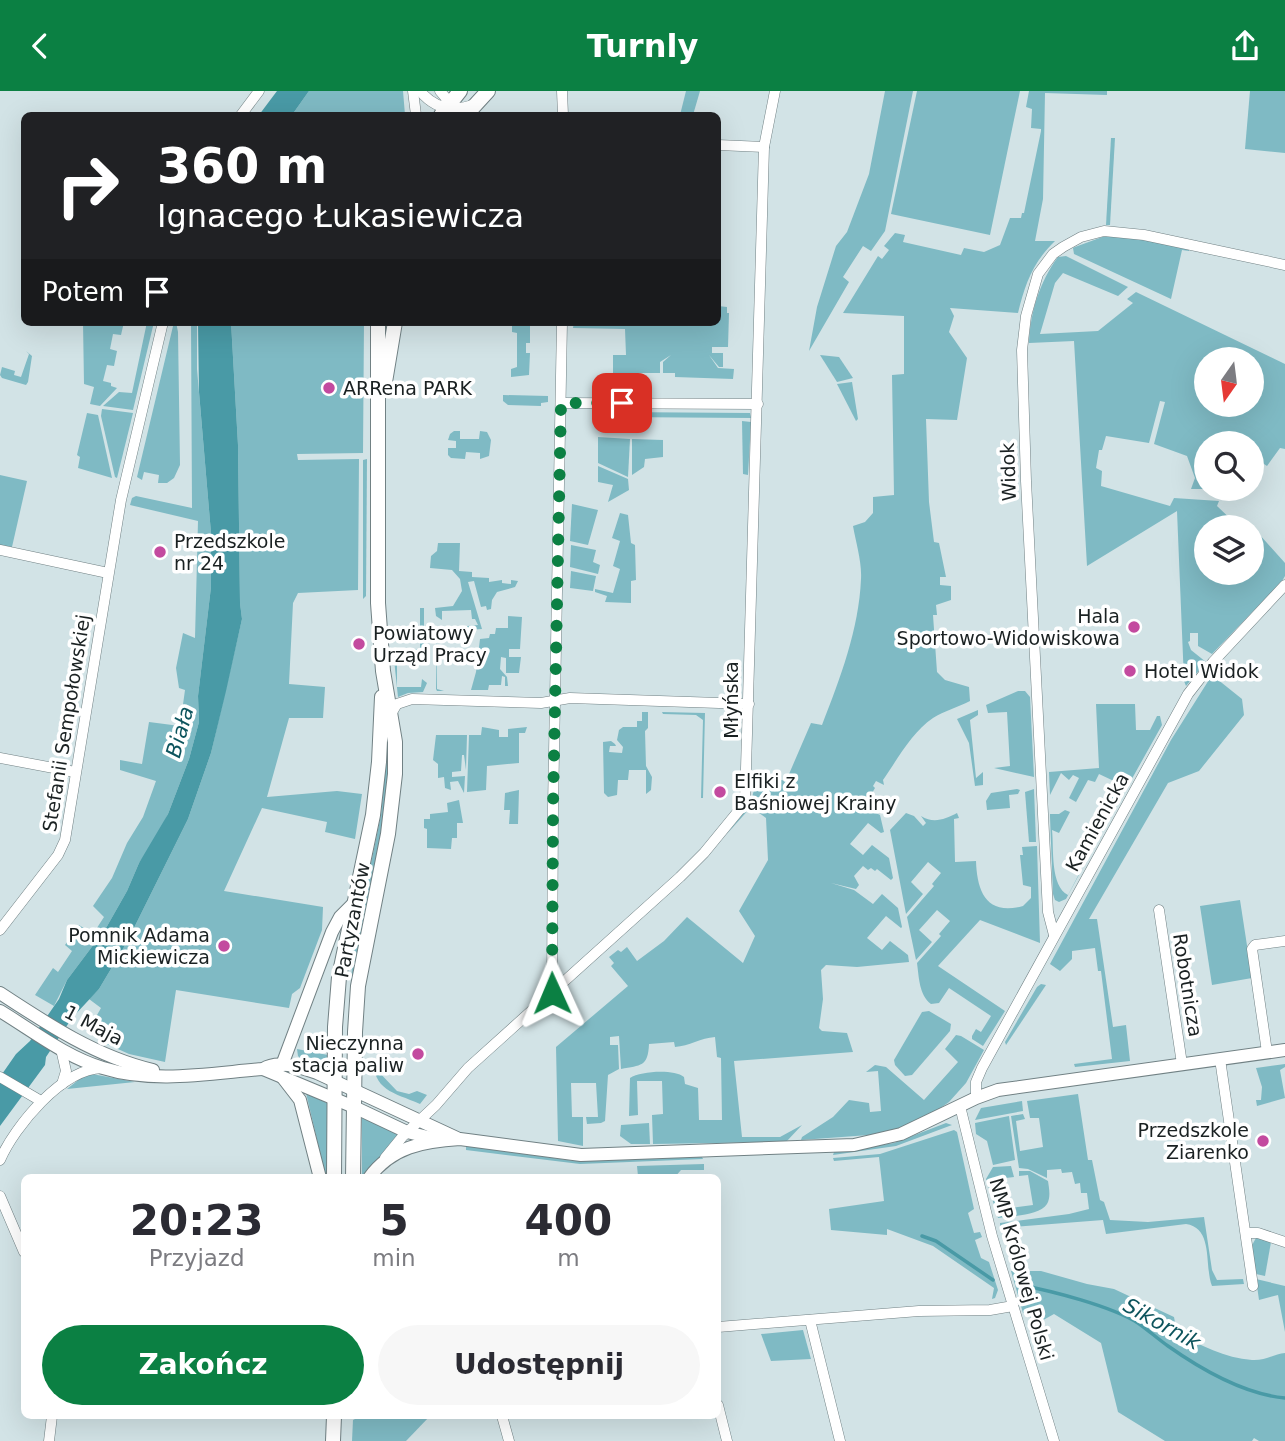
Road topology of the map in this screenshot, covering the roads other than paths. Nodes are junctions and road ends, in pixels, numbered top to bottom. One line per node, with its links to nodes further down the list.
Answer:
1 (258, 91): 10 (street)
2 (413, 91): 11 (street)
3 (420, 91): 12 (street)
4 (440, 91): 13 (street)
5 (460, 91): 14 (main road)
6 (488, 91): 9 (main road)
7 (562, 91): 16 (street)
8 (775, 91): 18 (street, Młyńska)
9 (470, 110): 15 (street)
10 (243, 112)
11 (416, 112)
12 (444, 112)
13 (445, 112)
14 (446, 112)
15 (448, 112)
16 (562, 112)
17 (721, 145): 18 (street)
18 (764, 147): 25 (street, Młyńska)
19 (1285, 265): 41 (street, Widok)
20 (162, 326): 28 (street, Stefanii Sempołowskiej)
21 (378, 326): 26 (main road, Partyzantów)
22 (394, 326): 26 (main road, Partyzantów)
23 (562, 326): 24 (street)
24 (561, 403): 25 (street); 31 (street)
25 (758, 404): 32 (street, Młyńska)
26 (379, 410): 30 (main road, Partyzantów)
27 (0, 550): 28 (street)
28 (108, 573): 35 (street, Stefanii Sempołowskiej)
29 (1285, 585): 41 (street, Kamienicka)
30 (383, 671): 33 (main road, Partyzantów); 36 (main road, Partyzantów)
31 (555, 701): 32 (street); 33 (street); 44 (street)
32 (749, 704): 44 (street, Młyńska)
33 (391, 714): 57 (main road, Partyzantów)
34 (0, 758): 35 (street)
35 (75, 772): 37 (street, Stefanii Sempołowskiej)
36 (355, 902): 52 (street, Partyzantów); 55 (main road, Partyzantów)
37 (19, 907): 39 (street, Stefanii Sempołowskiej); 40 (street, Stefanii Sempołowskiej)
38 (1159, 910): 50 (street, Robotnicza)
39 (0, 922)
40 (0, 930)
41 (1054, 935): 59 (street, Kamienicka)
42 (1285, 941): 48 (street)
43 (0, 993): 53 (street, 1 Maja)
44 (552, 993): 63 (street, Młyńska)
45 (0, 1011): 46 (street, 1 Maja)
46 (61, 1049): 51 (street, 1 Maja); 56 (street, 1 Maja)
47 (1285, 1050): 48 (street)
48 (1267, 1052): 49 (street)
49 (1220, 1059): 50 (street); 74 (street)
50 (1182, 1064): 59 (street)
51 (103, 1068): 53 (street, 1 Maja); 56 (street, 1 Maja)
52 (281, 1070): 53 (street, 1 Maja); 55 (street, 1 Maja); 58 (street); 69 (street)
53 (177, 1075)
54 (0, 1077): 60 (street)
55 (334, 1082): 57 (street, 1 Maja); 58 (main road, Partyzantów)
56 (62, 1084): 60 (street, 1 Maja)
57 (354, 1090): 62 (main road, Partyzantów); 63 (street, 1 Maja)
58 (334, 1098): 62 (street); 70 (main road, Partyzantów)
59 (976, 1098): 61 (street)
60 (41, 1101): 68 (street, 1 Maja)
61 (960, 1106): 65 (street); 78 (street, NMP Królowej Polski)
62 (354, 1107): 64 (street); 71 (main road, Partyzantów)
63 (419, 1120): 64 (street, Młyńska); 65 (street, 1 Maja)
64 (407, 1132): 66 (street); 67 (street, Młyńska)
65 (460, 1139): 66 (street)
66 (443, 1140): 67 (street)
67 (384, 1159): 72 (street)
68 (0, 1160)
69 (319, 1174)
70 (334, 1174)
71 (353, 1174)
72 (372, 1174)
73 (0, 1196): 76 (street)
74 (1245, 1233): 75 (street); 77 (street)
75 (1285, 1242)
76 (21, 1245)
77 (1253, 1286)
78 (1013, 1306): 79 (street); 90 (street, NMP Królowej Polski)
79 (810, 1320): 80 (street); 89 (street)
80 (721, 1327)
81 (721, 1417): 88 (street)
82 (52, 1419): 85 (street)
83 (334, 1419): 86 (main road)
84 (503, 1419): 87 (street)
85 (49, 1441)
86 (333, 1441)
87 (509, 1441)
88 (727, 1441)
89 (840, 1441)
90 (1054, 1441)

